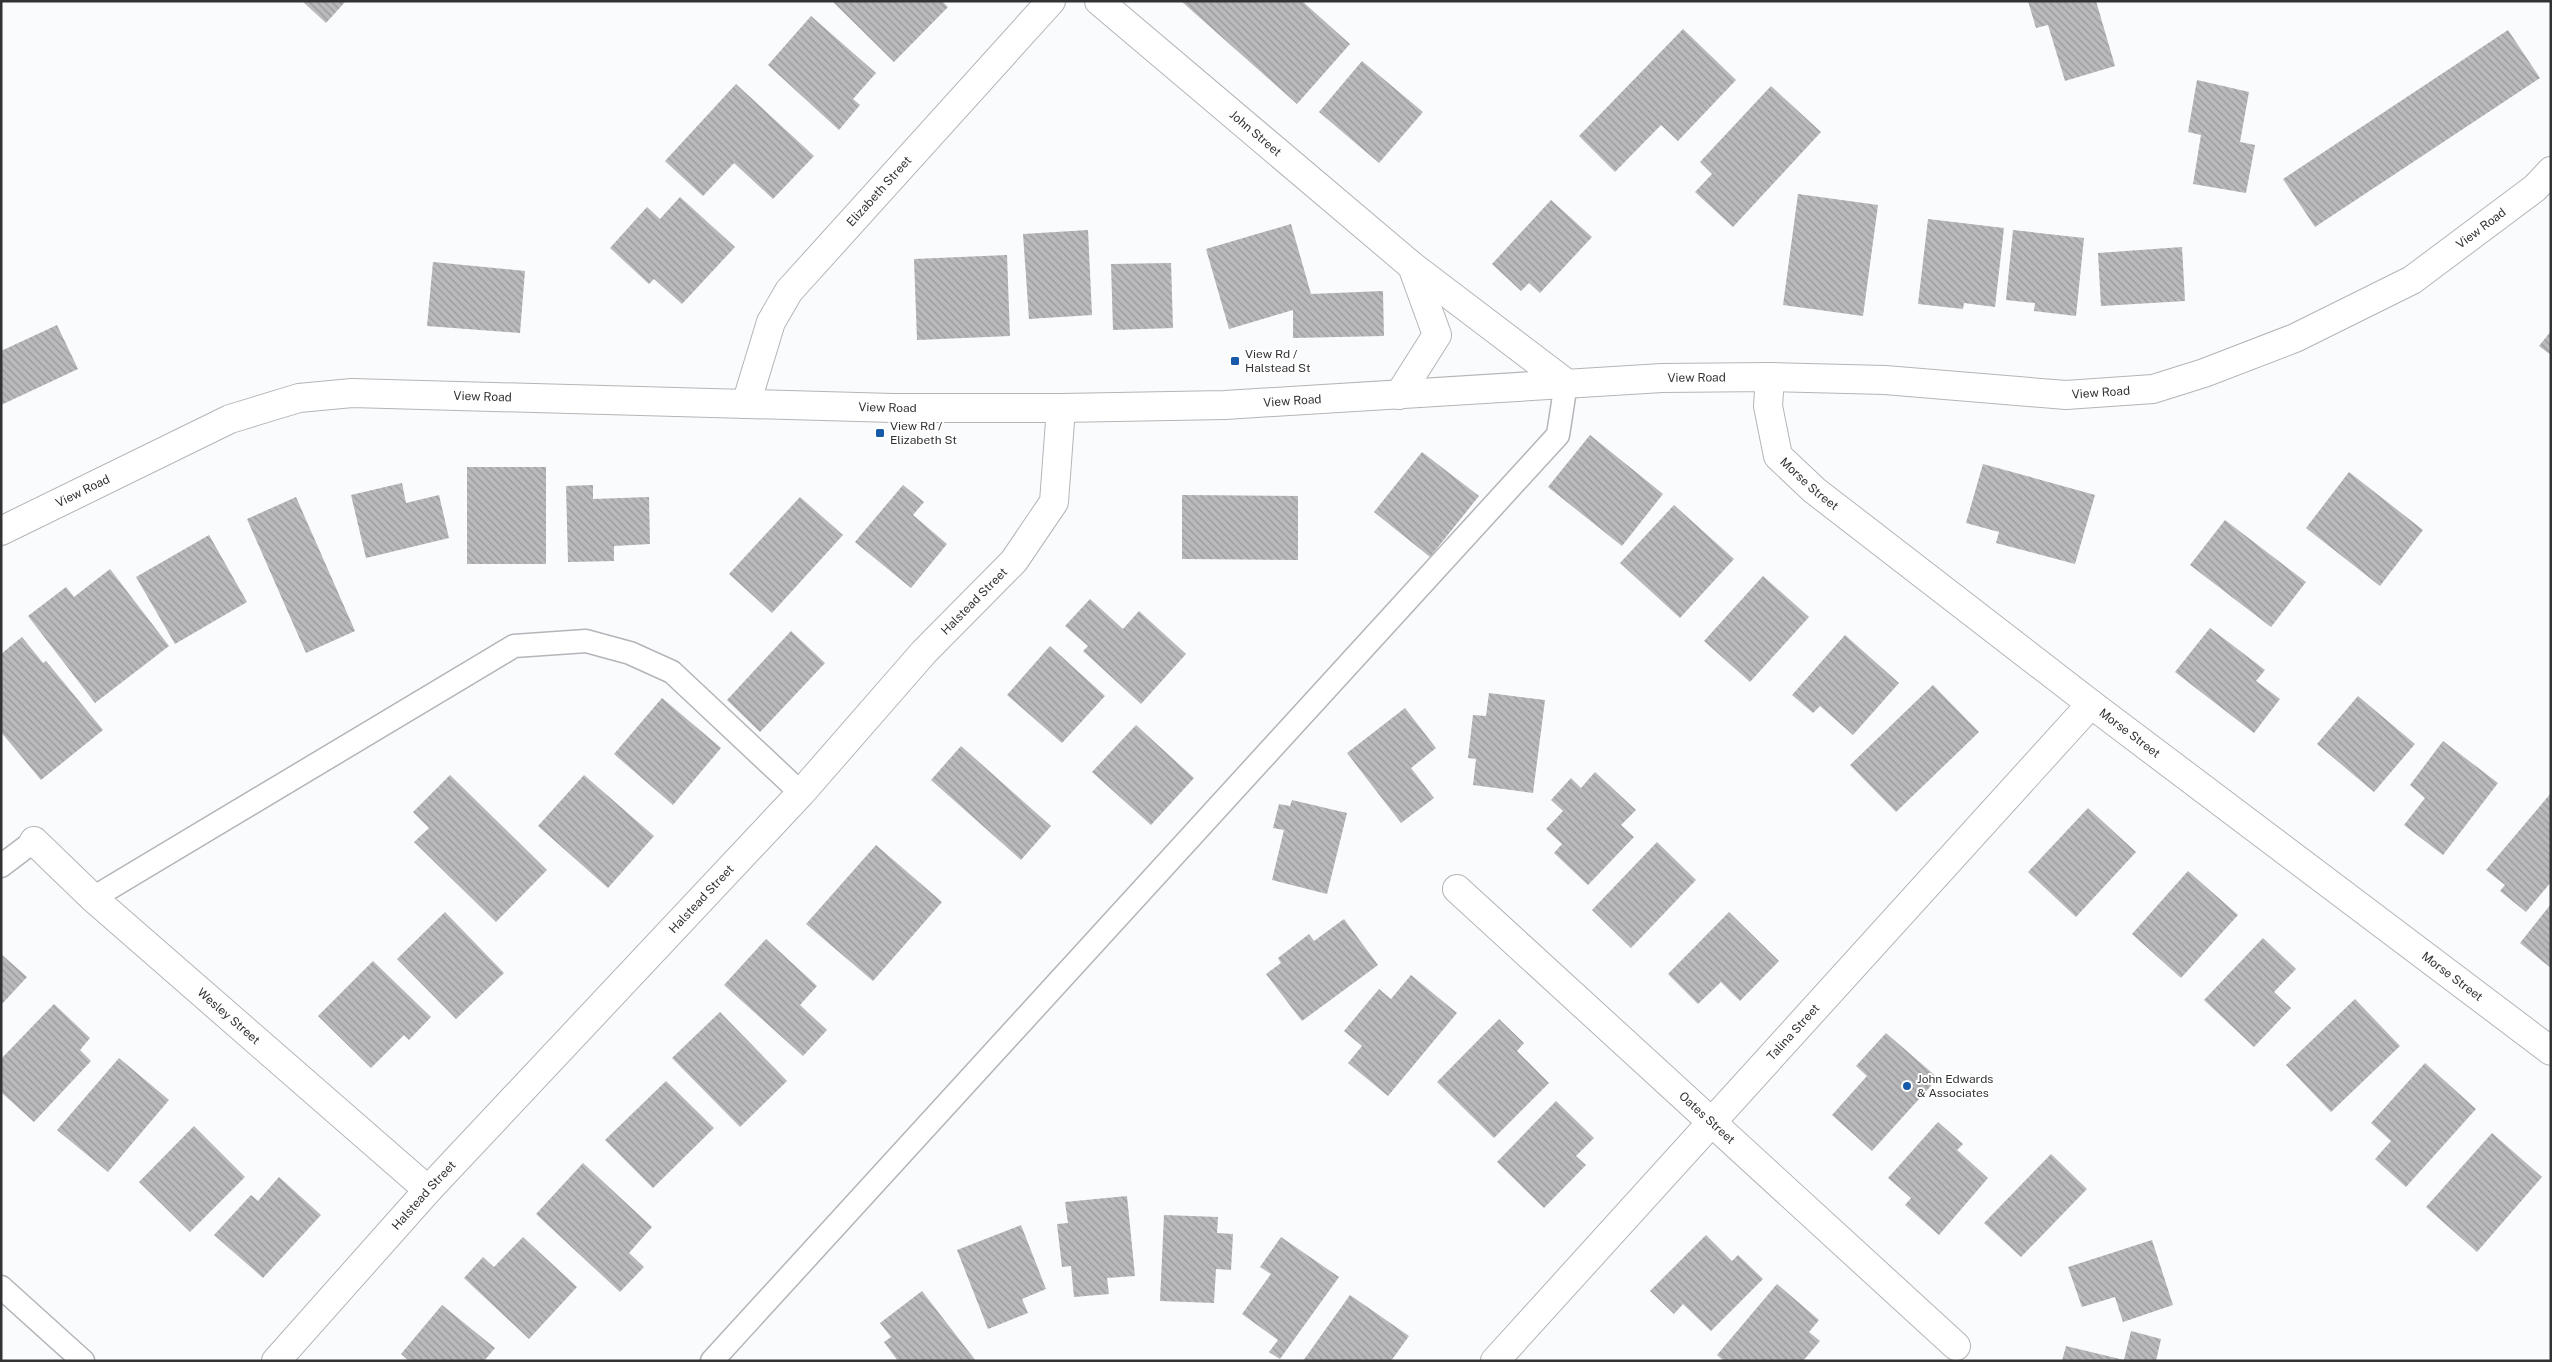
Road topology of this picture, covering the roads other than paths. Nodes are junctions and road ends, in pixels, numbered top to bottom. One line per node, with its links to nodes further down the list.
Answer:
1 (1051, 1): 8 (street, Elizabeth Street)
2 (1099, 1): 4 (street, John Street)
3 (2551, 171): 5 (street, View Road)
4 (1412, 266): 6 (street, John Street); 7 (street, John Street)
5 (1770, 377): 6 (street, View Road); 11 (street, Morse Street)
6 (1566, 383): 7 (street, View Road); 24 (lane)
7 (1399, 396): 9 (street, View Road)
8 (746, 404): 9 (street, View Road); 10 (street, View Road)
9 (1061, 408): 12 (street, Halstead Street)
10 (1, 531)
11 (2091, 704): 17 (street, Morse Street); 18 (street, Talina Street)
12 (801, 792): 16 (lane); 19 (street, Halstead Street)
13 (34, 841): 14 (lane); 16 (street, Wesley Street)
14 (1, 866)
15 (1457, 890): 18 (street, Oates Street)
16 (93, 898): 19 (street, Wesley Street)
17 (2551, 1051)
18 (1712, 1120): 21 (street, Oates Street); 25 (street, Talina Street)
19 (428, 1190): 23 (street, Halstead Street)
20 (1, 1287): 22 (lane)
21 (1956, 1346)
22 (83, 1361)
23 (276, 1361)
24 (712, 1361)
25 (1495, 1361)

